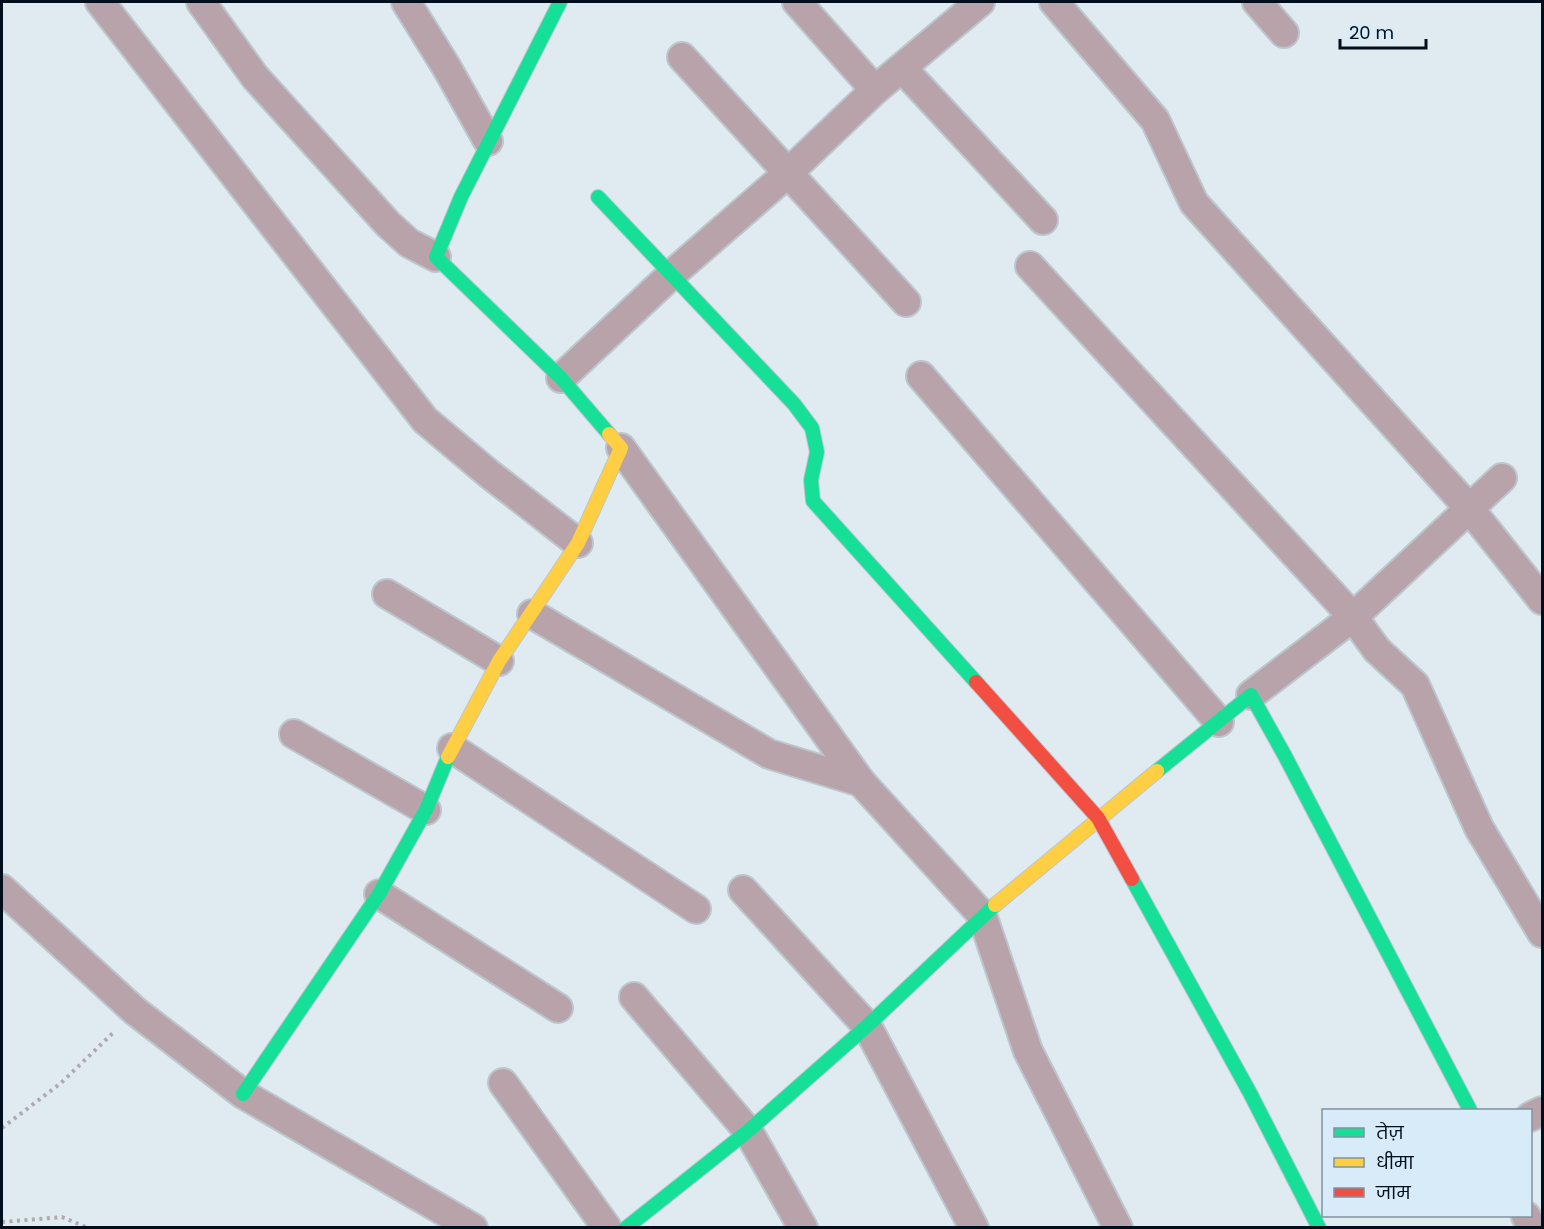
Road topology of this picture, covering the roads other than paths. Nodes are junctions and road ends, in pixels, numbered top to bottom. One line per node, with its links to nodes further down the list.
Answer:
1 (100, 2): 26 (street)
2 (201, 2): 17 (street)
3 (406, 2): 13 (street)
4 (560, 2): 13 (street)
5 (797, 2): 12 (street)
6 (980, 2): 11 (street)
7 (1054, 2): 25 (street)
8 (1257, 2): 9 (street)
9 (1284, 33)
10 (682, 57): 14 (street)
11 (902, 68): 12 (street); 16 (street)
12 (875, 90): 14 (street)
13 (488, 141): 17 (street)
14 (788, 173): 19 (street); 20 (street)
15 (598, 196): 19 (street)
16 (1043, 220)
17 (436, 257): 22 (street)
18 (1030, 266): 30 (street)
19 (671, 275): 22 (street); 38 (street)
20 (906, 302)
21 (921, 376): 33 (street)
22 (561, 378): 23 (street)
23 (621, 448): 26 (street); 36 (street)
24 (1502, 478): 25 (street)
25 (1469, 508): 28 (street); 30 (street)
26 (578, 543): 29 (street)
27 (387, 594): 31 (street)
28 (1542, 600)
29 (532, 614): 31 (street); 36 (street)
30 (1353, 617): 32 (street); 44 (street)
31 (499, 661): 35 (street)
32 (1251, 695): 33 (street); 50 (street)
33 (1219, 722): 38 (street)
34 (294, 734): 37 (street)
35 (452, 748): 37 (street); 42 (street)
36 (861, 782): 43 (street)
37 (426, 810): 41 (street)
38 (1098, 818): 43 (street); 58 (street)
39 (2, 889): 49 (street)
40 (743, 890): 47 (street)
41 (379, 894): 46 (street); 49 (street)
42 (696, 909)
43 (982, 915): 47 (street); 57 (street)
44 (1542, 933)
45 (634, 997): 51 (street)
46 (558, 1008)
47 (867, 1026): 51 (street); 56 (street)
48 (503, 1083): 53 (street)
49 (243, 1094): 52 (street)
50 (1469, 1109)
51 (748, 1131): 54 (street); 55 (street)
52 (473, 1227)
53 (607, 1227)
54 (626, 1227)
55 (803, 1227)
56 (974, 1227)
57 (1118, 1227)
58 (1319, 1227)

